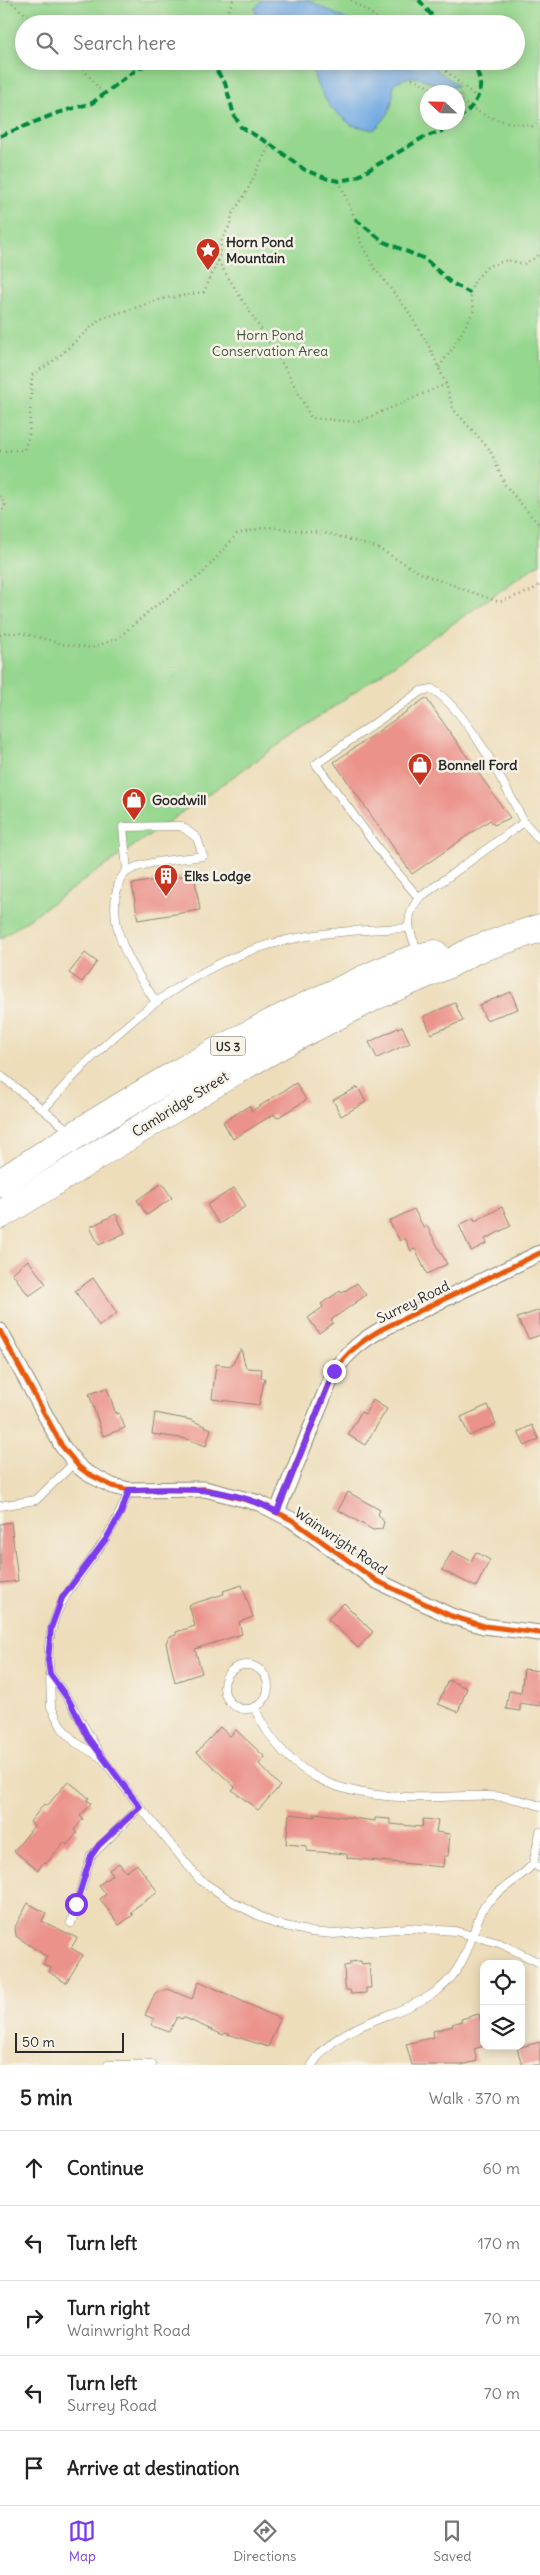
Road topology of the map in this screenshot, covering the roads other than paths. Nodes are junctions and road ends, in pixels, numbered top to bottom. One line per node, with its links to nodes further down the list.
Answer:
1 (524, 822): 2 (lane); 4 (lane); 4 (lane)
2 (540, 840)
3 (127, 871): 3 (lane); 9 (lane)
4 (419, 898): 5 (lane)
5 (408, 928): 8 (lane); 9 (lane)
6 (540, 928): 7 (highway, Cambridge Street / US 3)
7 (474, 950): 8 (highway, Cambridge Street / US 3); 13 (highway, Cambridge Street / US 3)
8 (421, 958): 12 (highway, Cambridge Street / US 3)
9 (156, 1002): 11 (lane)
10 (0, 1075): 11 (lane)
11 (44, 1109): 12 (lane)
12 (75, 1136): 13 (highway); 14 (highway, Cambridge Street / US 3)
13 (92, 1160): 15 (highway, Cambridge Street / US 3)
14 (0, 1183)
15 (0, 1215)
16 (540, 1253): 21 (street, Surrey Road)
17 (0, 1331): 18 (street, Wainwright Road)
18 (75, 1462): 19 (street, Wainwright Road); 20 (lane)
19 (129, 1490): 21 (street, Wainwright Road); 23 (lane)
20 (0, 1506)
21 (277, 1512): 22 (street, Wainwright Road)
22 (540, 1633)
23 (50, 1674): 25 (lane); 25 (lane)
24 (254, 1707): 24 (lane); 26 (lane)
25 (102, 1758): 27 (lane)
26 (540, 1806)
27 (140, 1807): 30 (lane); 31 (lane)
28 (540, 1832): 29 (lane)
29 (537, 1866): 31 (lane)
30 (71, 1923)
31 (473, 1935): 32 (lane); 35 (lane)
32 (540, 1963)
33 (108, 2065): 34 (lane)
34 (152, 2065)
35 (312, 2065)

